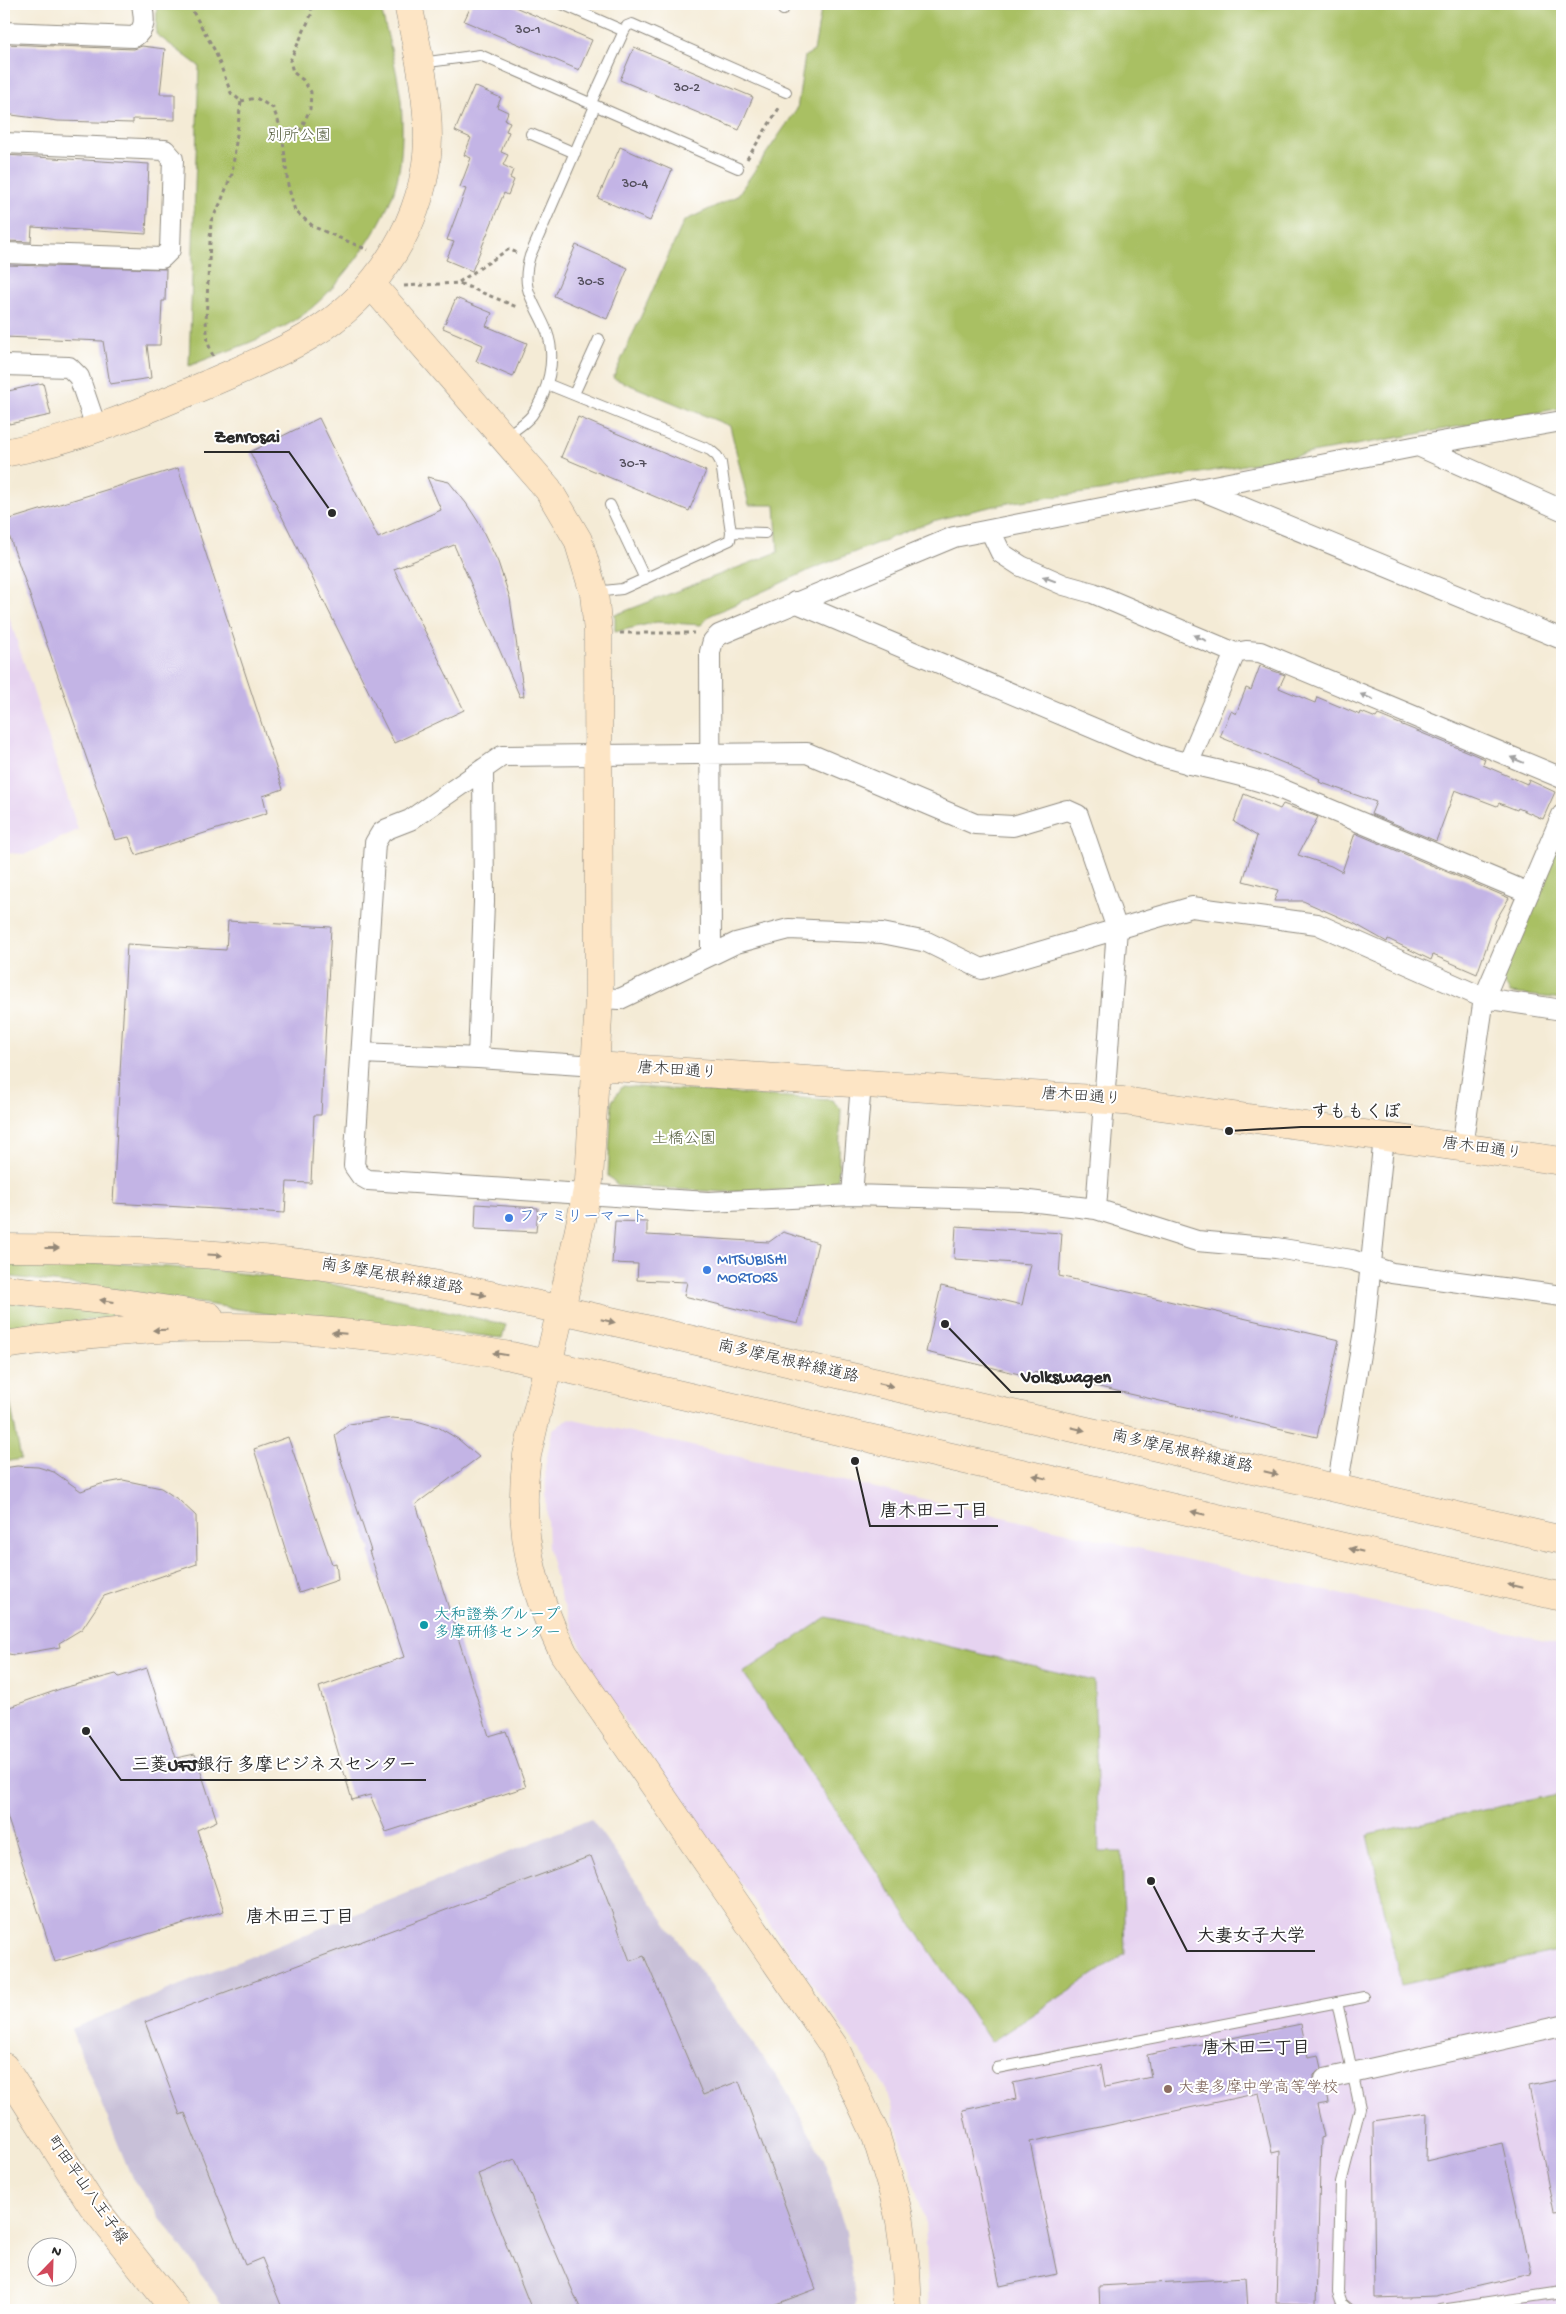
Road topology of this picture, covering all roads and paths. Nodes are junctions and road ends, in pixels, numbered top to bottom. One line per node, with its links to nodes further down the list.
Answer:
1 (142, 4): 7 (street)
2 (191, 4): 10 (path)
3 (311, 4): 12 (path)
4 (408, 4): 8 (street)
5 (562, 4): 6 (lane)
6 (624, 31): 9 (lane); 11 (lane)
7 (4, 32)
8 (420, 63): 11 (lane); 21 (street)
9 (786, 92): 16 (path)
10 (241, 101): 12 (path); 25 (path)
11 (593, 104): 15 (lane); 16 (lane)
12 (282, 131): 17 (path)
13 (531, 134): 15 (lane)
14 (4, 144): 18 (street)
15 (575, 153): 27 (lane)
16 (738, 168)
17 (373, 252)
18 (4, 253)
19 (518, 253): 20 (path)
20 (459, 283): 22 (path); 23 (path)
21 (371, 284): 30 (street); 31 (street)
22 (416, 286)
23 (520, 308)
24 (599, 339): 28 (lane)
25 (215, 360)
26 (4, 365): 30 (street)
27 (547, 384): 28 (lane); 31 (lane)
28 (574, 394): 38 (lane)
29 (1562, 421): 32 (street)
30 (97, 430): 33 (street)
31 (504, 438): 41 (street)
32 (1418, 446): 34 (street); 36 (street)
33 (4, 453)
34 (1196, 488): 37 (street); 44 (street)
35 (610, 505): 40 (lane)
36 (1562, 510)
37 (990, 530): 42 (street); 46 (street, one-way to 37)
38 (731, 532): 39 (lane); 40 (lane)
39 (765, 532)
40 (645, 579): 41 (lane)
41 (594, 592): 48 (street)
42 (795, 602): 45 (street); 49 (street)
43 (611, 633): 45 (path)
44 (1562, 639)
45 (713, 642): 47 (street)
46 (1235, 653): 49 (street); 51 (street, one-way to 46)
47 (710, 754): 48 (street); 54 (street); 55 (street)
48 (598, 755): 50 (street); 56 (street)
49 (1188, 764): 53 (street)
50 (483, 769): 59 (street); 60 (street)
51 (1562, 778)
52 (1562, 814): 53 (street)
53 (1529, 893): 57 (street)
54 (1117, 929): 55 (street); 57 (street); 63 (street)
55 (711, 955): 56 (street)
56 (599, 998): 61 (street)
57 (1484, 998): 58 (street); 65 (street)
58 (1562, 1010)
59 (361, 1053): 60 (street); 67 (street)
60 (478, 1058): 61 (street)
61 (596, 1066): 62 (street, 唐木田通り); 67 (street)
62 (860, 1084): 63 (street, 唐木田通り); 68 (street)
63 (1103, 1100): 64 (street, 唐木田通り); 69 (street)
64 (1384, 1137): 65 (street, 唐木田通り); 71 (street)
65 (1462, 1148): 66 (street, 唐木田通り)
66 (1562, 1161)
67 (587, 1194): 68 (street); 74 (street)
68 (852, 1194): 69 (street)
69 (1096, 1209): 71 (street)
70 (4, 1248): 74 (street, 南多摩尾根幹線道路, one-way to 74)
71 (1370, 1266): 73 (street); 78 (street)
72 (4, 1289): 75 (street, one-way to 72)
73 (1562, 1296)
74 (560, 1311): 77 (street); 78 (street, 南多摩尾根幹線道路, one-way to 78)
75 (294, 1329): 76 (street, one-way to 76); 77 (street, one-way to 75)
76 (4, 1345)
77 (548, 1363): 80 (street, one-way to 77); 90 (street)
78 (1337, 1488): 79 (street, 南多摩尾根幹線道路)
79 (1562, 1540)
80 (1562, 1597)
81 (1364, 1997): 82 (lane)
82 (1336, 2002): 85 (lane); 86 (lane)
83 (1562, 2026): 86 (street)
84 (4, 2068): 89 (street, 町田平山八王子線)
85 (997, 2068)
86 (1352, 2073): 87 (street); 91 (lane)
87 (1324, 2079)
88 (1562, 2292): 92 (lane)
89 (175, 2310)
90 (908, 2310)
91 (1350, 2310)
92 (1441, 2310)

